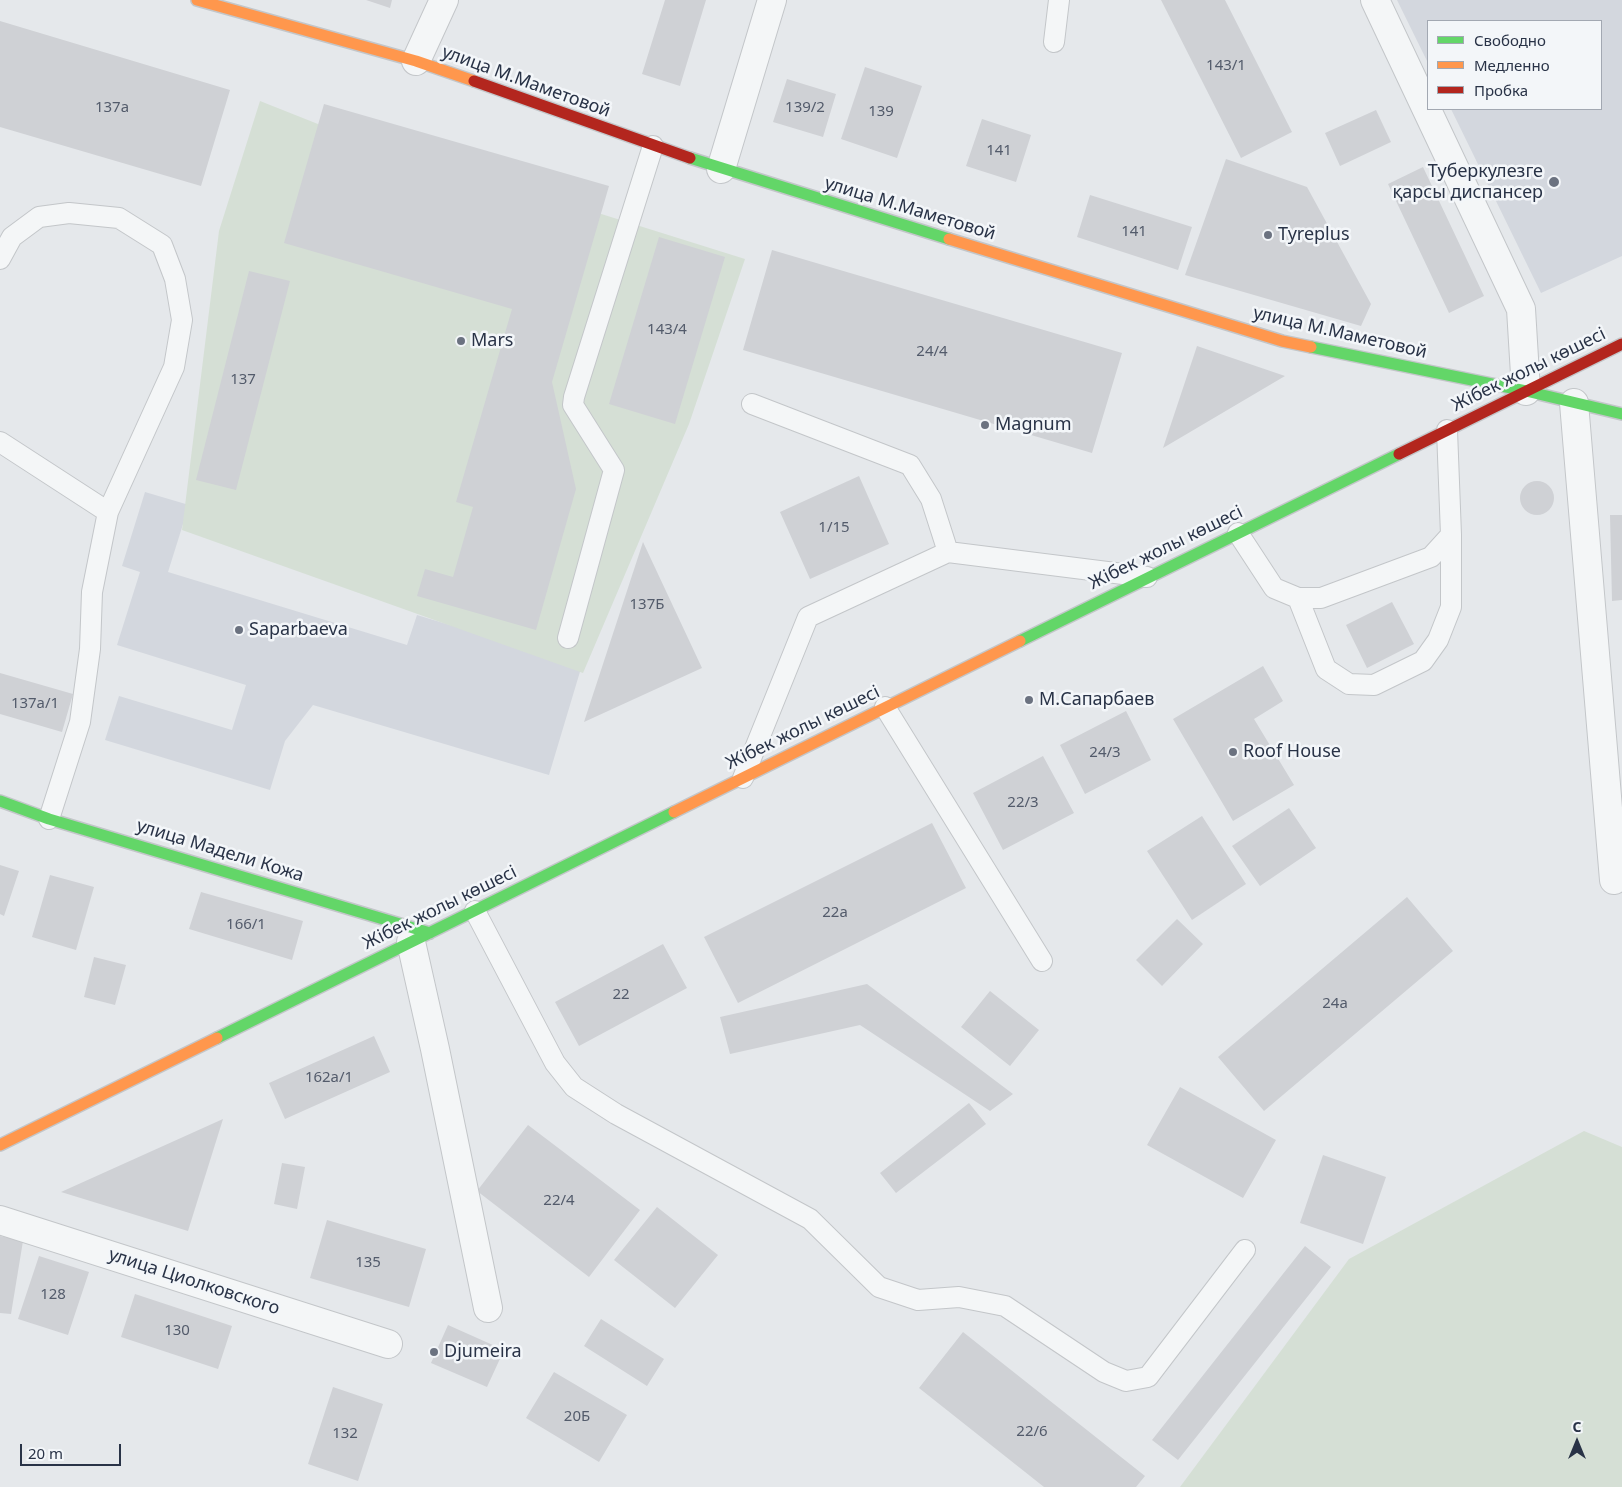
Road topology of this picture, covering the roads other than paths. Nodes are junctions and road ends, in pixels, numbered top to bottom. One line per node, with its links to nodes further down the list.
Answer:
1 (197, 0): 7 (main road, улица М.Маметовой)
2 (444, 0): 7 (street)
3 (772, 0): 9 (street)
4 (1059, 0): 6 (lane)
5 (1374, 0): 12 (street)
6 (1054, 42)
7 (416, 61): 8 (main road, улица М.Маметовой)
8 (653, 146): 9 (main road, улица М.Маметовой); 24 (lane)
9 (721, 169): 12 (main road, улица М.Маметовой)
10 (0, 259): 18 (lane)
11 (1622, 344): 12 (main road, Жібек жолы көшесі)
12 (1526, 391): 13 (main road, улица М.Маметовой); 16 (main road, Жібек жолы көшесі)
13 (1574, 403): 15 (main road, улица М.Маметовой); 29 (street)
14 (752, 404): 21 (lane)
15 (1622, 414)
16 (1447, 430): 19 (main road, Жібек жолы көшесі); 20 (lane)
17 (0, 442): 18 (lane)
18 (108, 512): 28 (lane)
19 (1238, 532): 22 (main road, Жібек жолы көшесі); 23 (lane)
20 (1451, 535): 23 (lane); 23 (lane)
21 (948, 552): 22 (lane); 26 (lane)
22 (1147, 577): 25 (main road, Жібек жолы көшесі)
23 (1298, 598)
24 (568, 638)
25 (886, 707): 26 (main road, Жібек жолы көшесі); 32 (lane)
26 (743, 778): 30 (main road, Жібек жолы көшесі)
27 (0, 801): 28 (main road, улица Мадели Кожа)
28 (49, 819): 31 (main road, улица Мадели Кожа)
29 (1614, 880)
30 (475, 911): 31 (main road, Жібек жолы көшесі); 35 (lane)
31 (420, 938): 33 (main road, Жібек жолы көшесі); 36 (street)
32 (1042, 961)
33 (0, 1145)
34 (0, 1220): 37 (street, улица Циолковского)
35 (1245, 1250)
36 (488, 1308)
37 (388, 1344)

